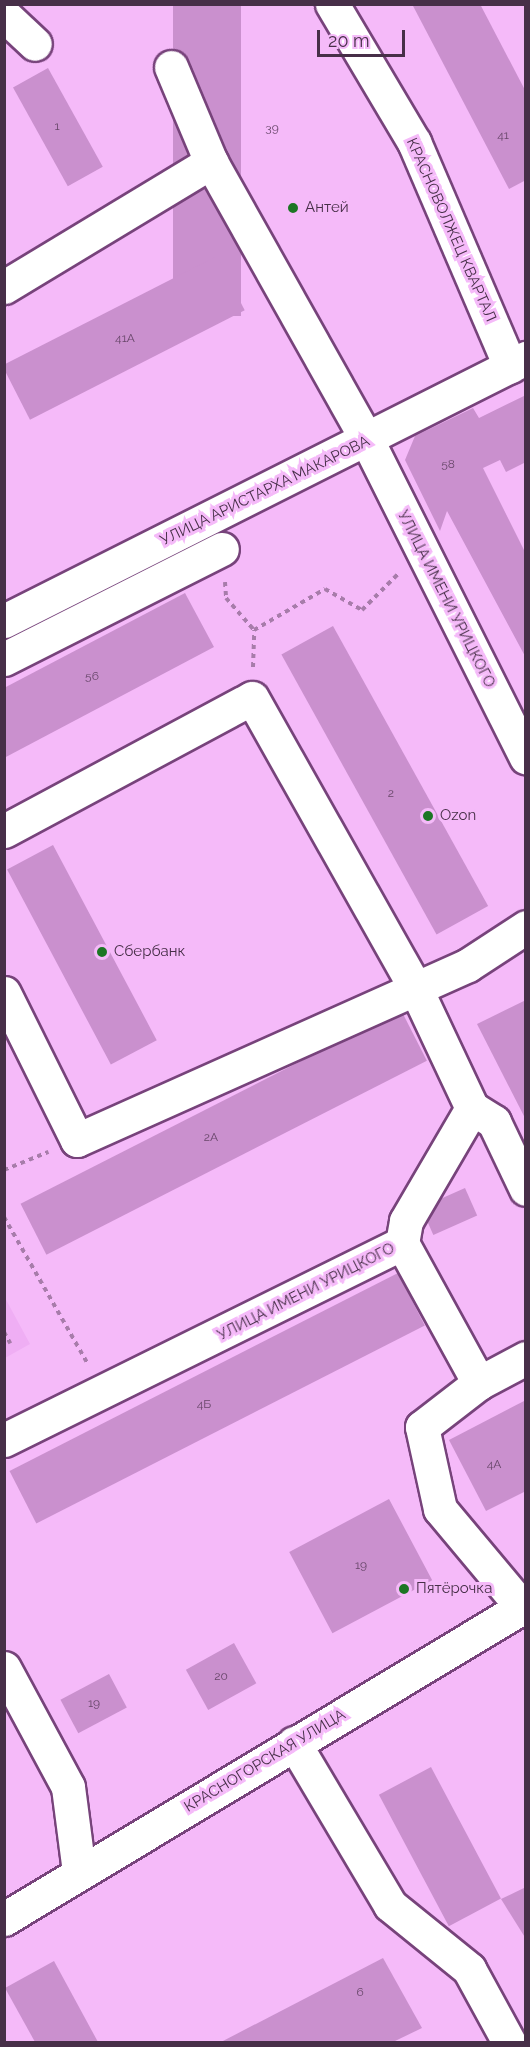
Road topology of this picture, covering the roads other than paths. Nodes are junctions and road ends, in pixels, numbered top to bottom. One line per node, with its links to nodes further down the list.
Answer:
1 (332, 4): 7 (street, КРАСНОВОЛЖЕЦ КВАРТАЛ)
2 (4, 15): 3 (street)
3 (35, 44)
4 (171, 67): 5 (street, УЛИЦА ИМЕНИ УРИЦКОГО)
5 (211, 162): 6 (street); 8 (street, УЛИЦА ИМЕНИ УРИЦКОГО)
6 (4, 287)
7 (518, 362): 8 (street, УЛИЦА АРИСТАРХА МАКАРОВА)
8 (367, 440): 10 (street, УЛИЦА АРИСТАРХА МАКАРОВА); 12 (street, УЛИЦА ИМЕНИ УРИЦКОГО)
9 (222, 549): 11 (street)
10 (4, 621)
11 (4, 659)
12 (525, 757)
13 (4, 831): 15 (street)
14 (525, 927): 15 (street)
15 (415, 987): 16 (street); 17 (street)
16 (4, 993)
17 (472, 1108): 18 (street); 19 (street)
18 (525, 1189)
19 (402, 1243): 21 (street, УЛИЦА ИМЕНИ УРИЦКОГО); 22 (street, УЛИЦА ИМЕНИ УРИЦКОГО)
20 (525, 1358): 21 (street)
21 (479, 1383): 23 (street)
22 (4, 1440)
23 (524, 1606): 25 (street, КРАСНОГОРСКАЯ УЛИЦА)
24 (4, 1668): 26 (street)
25 (294, 1743): 26 (street, КРАСНОГОРСКАЯ УЛИЦА); 28 (street)
26 (79, 1872): 27 (street, КРАСНОГОРСКАЯ УЛИЦА)
27 (4, 1918)
28 (509, 2043)

